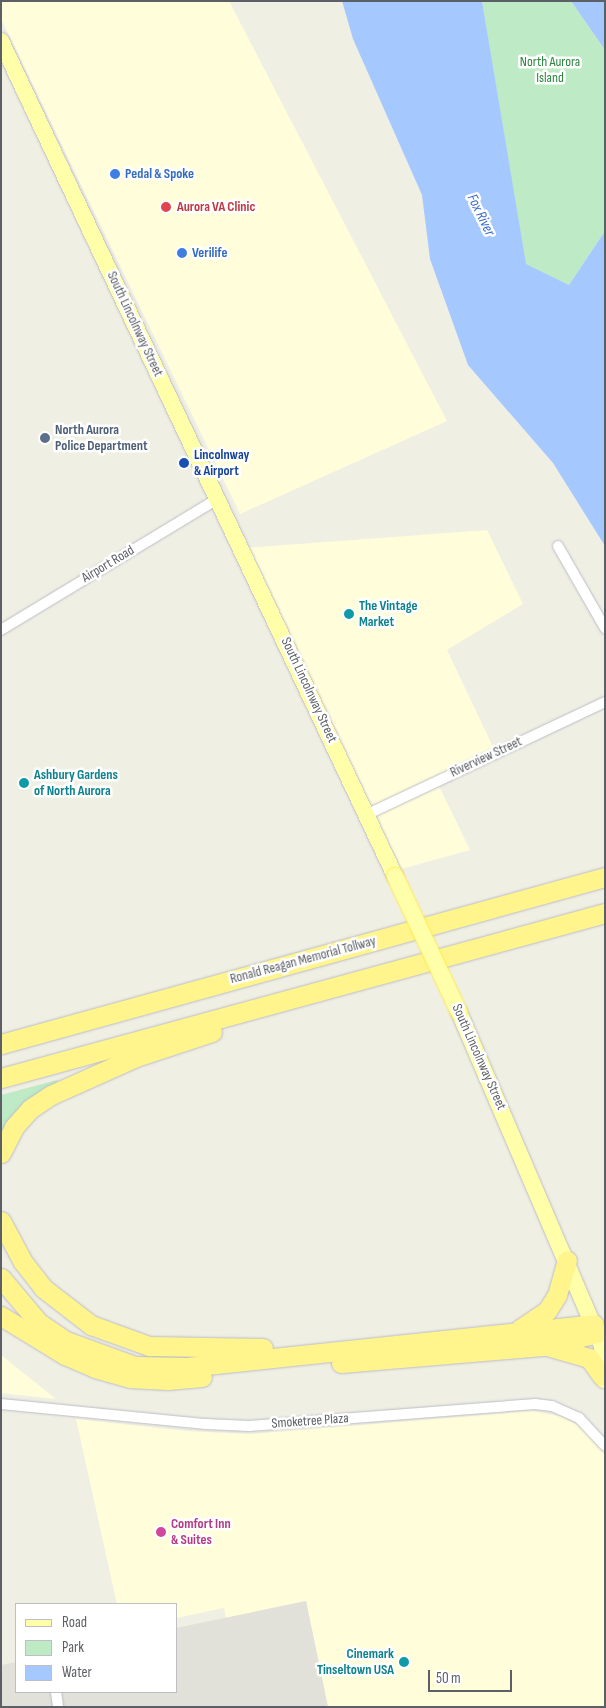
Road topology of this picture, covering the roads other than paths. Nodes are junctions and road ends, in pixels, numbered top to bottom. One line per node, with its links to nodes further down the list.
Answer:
1 (1, 41): 2 (main road, South Lincolnway Street)
2 (217, 499): 5 (street, Airport Road); 7 (main road, South Lincolnway Street)
3 (558, 546): 4 (street)
4 (605, 628)
5 (1, 630)
6 (605, 702): 7 (street, Riverview Street)
7 (368, 814): 15 (main road, South Lincolnway Street, bridge)
8 (605, 877): 11 (highway, Ronald Reagan Memorial Tollway)
9 (605, 913): 10 (highway)
10 (267, 1005): 12 (highway); 13 (highway)
11 (1, 1044)
12 (1, 1078)
13 (1, 1153)
14 (1, 1221): 21 (highway)
15 (567, 1260): 19 (highway); 20 (main road, South Lincolnway Street)
16 (1, 1278): 21 (highway)
17 (1, 1298): 23 (highway)
18 (1, 1316): 23 (highway)
19 (515, 1332): 20 (highway); 21 (highway)
20 (600, 1337): 22 (highway); 24 (main road, South Lincolnway Street)
21 (397, 1344)
22 (545, 1346): 23 (highway); 24 (highway)
23 (65, 1355)
24 (603, 1379)
25 (1, 1404): 26 (street, Smoketree Plaza)
26 (605, 1446)
27 (56, 1693): 28 (street)
28 (58, 1707)

